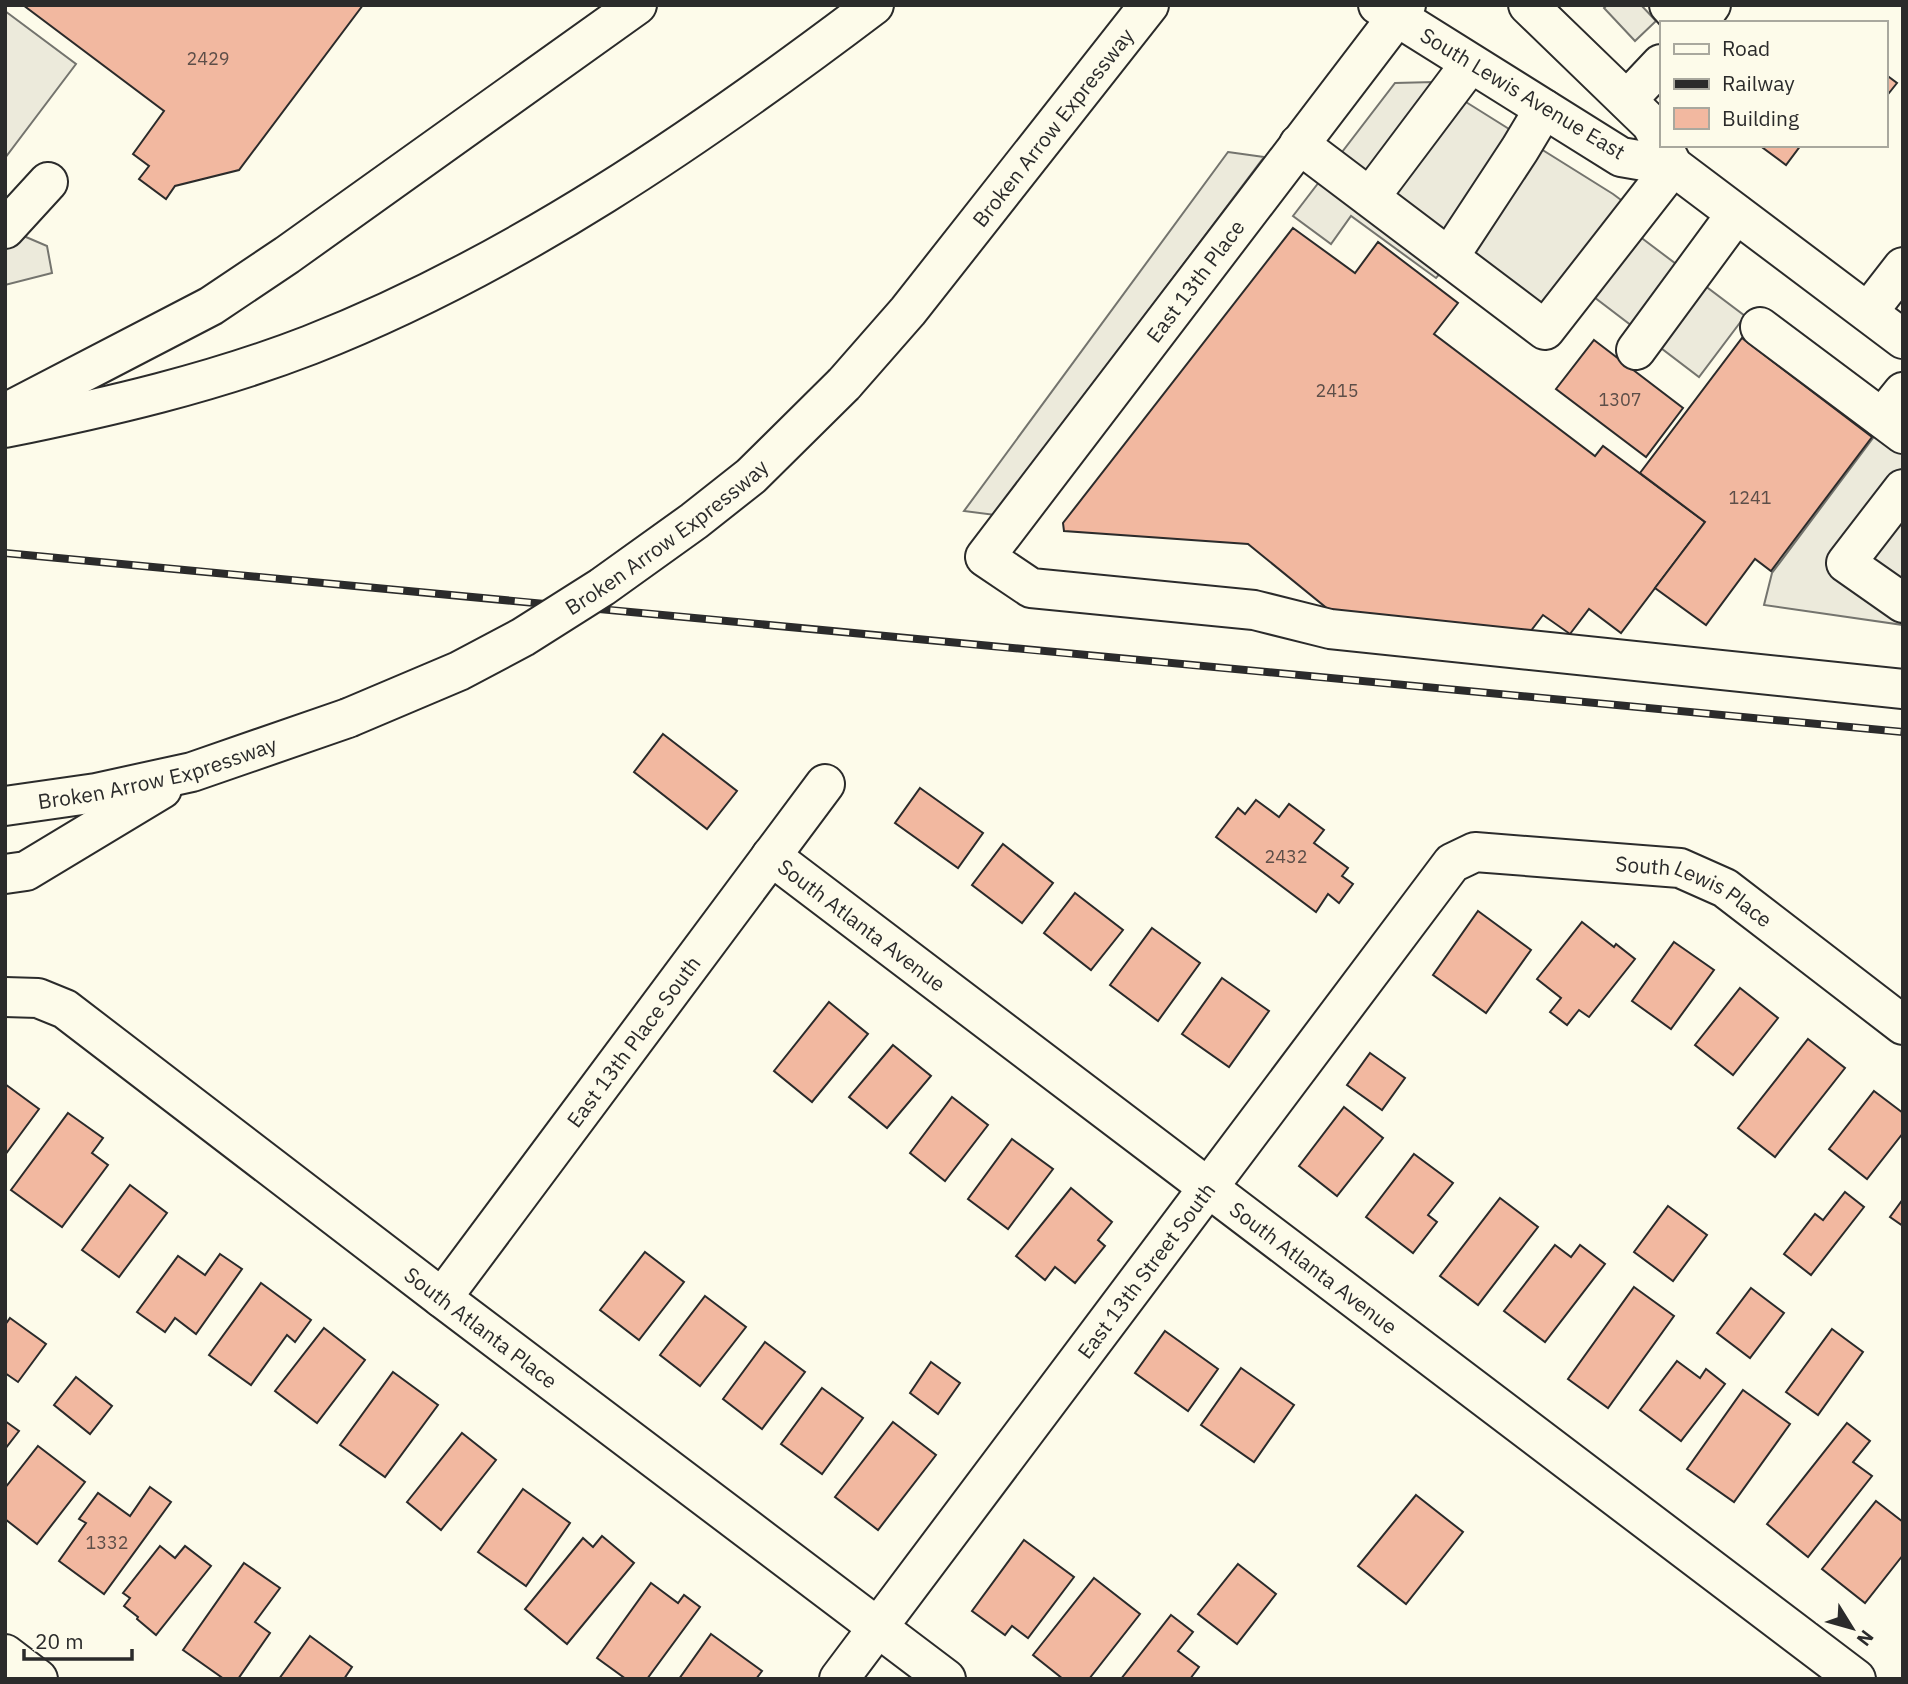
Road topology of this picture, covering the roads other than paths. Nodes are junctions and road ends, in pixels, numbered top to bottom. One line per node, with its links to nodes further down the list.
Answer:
1 (637, 5): 27 (main road)
2 (874, 5): 29 (main road)
3 (1149, 5): 33 (main road, Broken Arrow Expressway, bridge)
4 (1528, 5): 12 (main road, South Lewis Avenue East)
5 (1669, 5): 8 (main road)
6 (1711, 5): 9 (main road)
7 (1393, 9): 10 (main road, South Lewis Avenue East); 15 (main road, East 13th Place)
8 (1683, 21)
9 (1699, 21)
10 (1470, 64): 13 (main road, South Lewis Avenue East); 18 (main road)
11 (1660, 65): 12 (main road)
12 (1627, 100): 14 (main road, South Lewis Avenue East)
13 (1544, 110): 16 (main road, South Lewis Avenue East); 21 (main road)
14 (1660, 140)
15 (1299, 144): 18 (main road); 32 (main road, East 13th Place)
16 (1666, 150): 19 (main road, South Lewis Avenue East); 21 (main road)
17 (48, 182): 20 (main road)
18 (1370, 197): 21 (main road)
19 (1736, 214): 23 (main road, South Lewis Avenue East); 26 (main road)
20 (5, 229)
21 (1449, 257)
22 (1903, 267): 23 (main road)
23 (1867, 312): 25 (main road, South Lewis Avenue East)
24 (1760, 327): 28 (main road)
25 (1903, 339)
26 (1636, 351)
27 (5, 413)
28 (1896, 414)
29 (5, 428)
30 (1903, 489): 31 (main road)
31 (1903, 603)
32 (1903, 689)
33 (192, 772): 35 (main road, Broken Arrow Expressway); 38 (main road)
34 (825, 784): 36 (main road, East 13th Place South)
35 (5, 806)
36 (771, 856): 41 (main road, South Atlanta Avenue); 42 (main road, East 13th Place South)
37 (1452, 863): 40 (main road, South Lewis Place); 41 (main road, East 13th Street South)
38 (5, 874)
39 (7, 997): 42 (main road, South Atlanta Place)
40 (1903, 1025)
41 (1209, 1189): 43 (main road, East 13th Street South); 48 (main road, South Atlanta Avenue)
42 (442, 1298): 43 (main road, South Atlanta Place)
43 (878, 1627): 46 (main road, East 13th Street South); 47 (main road, South Atlanta Place)
44 (5, 1654): 45 (main road)
45 (38, 1679)
46 (839, 1679)
47 (946, 1679)
48 (1856, 1679)

